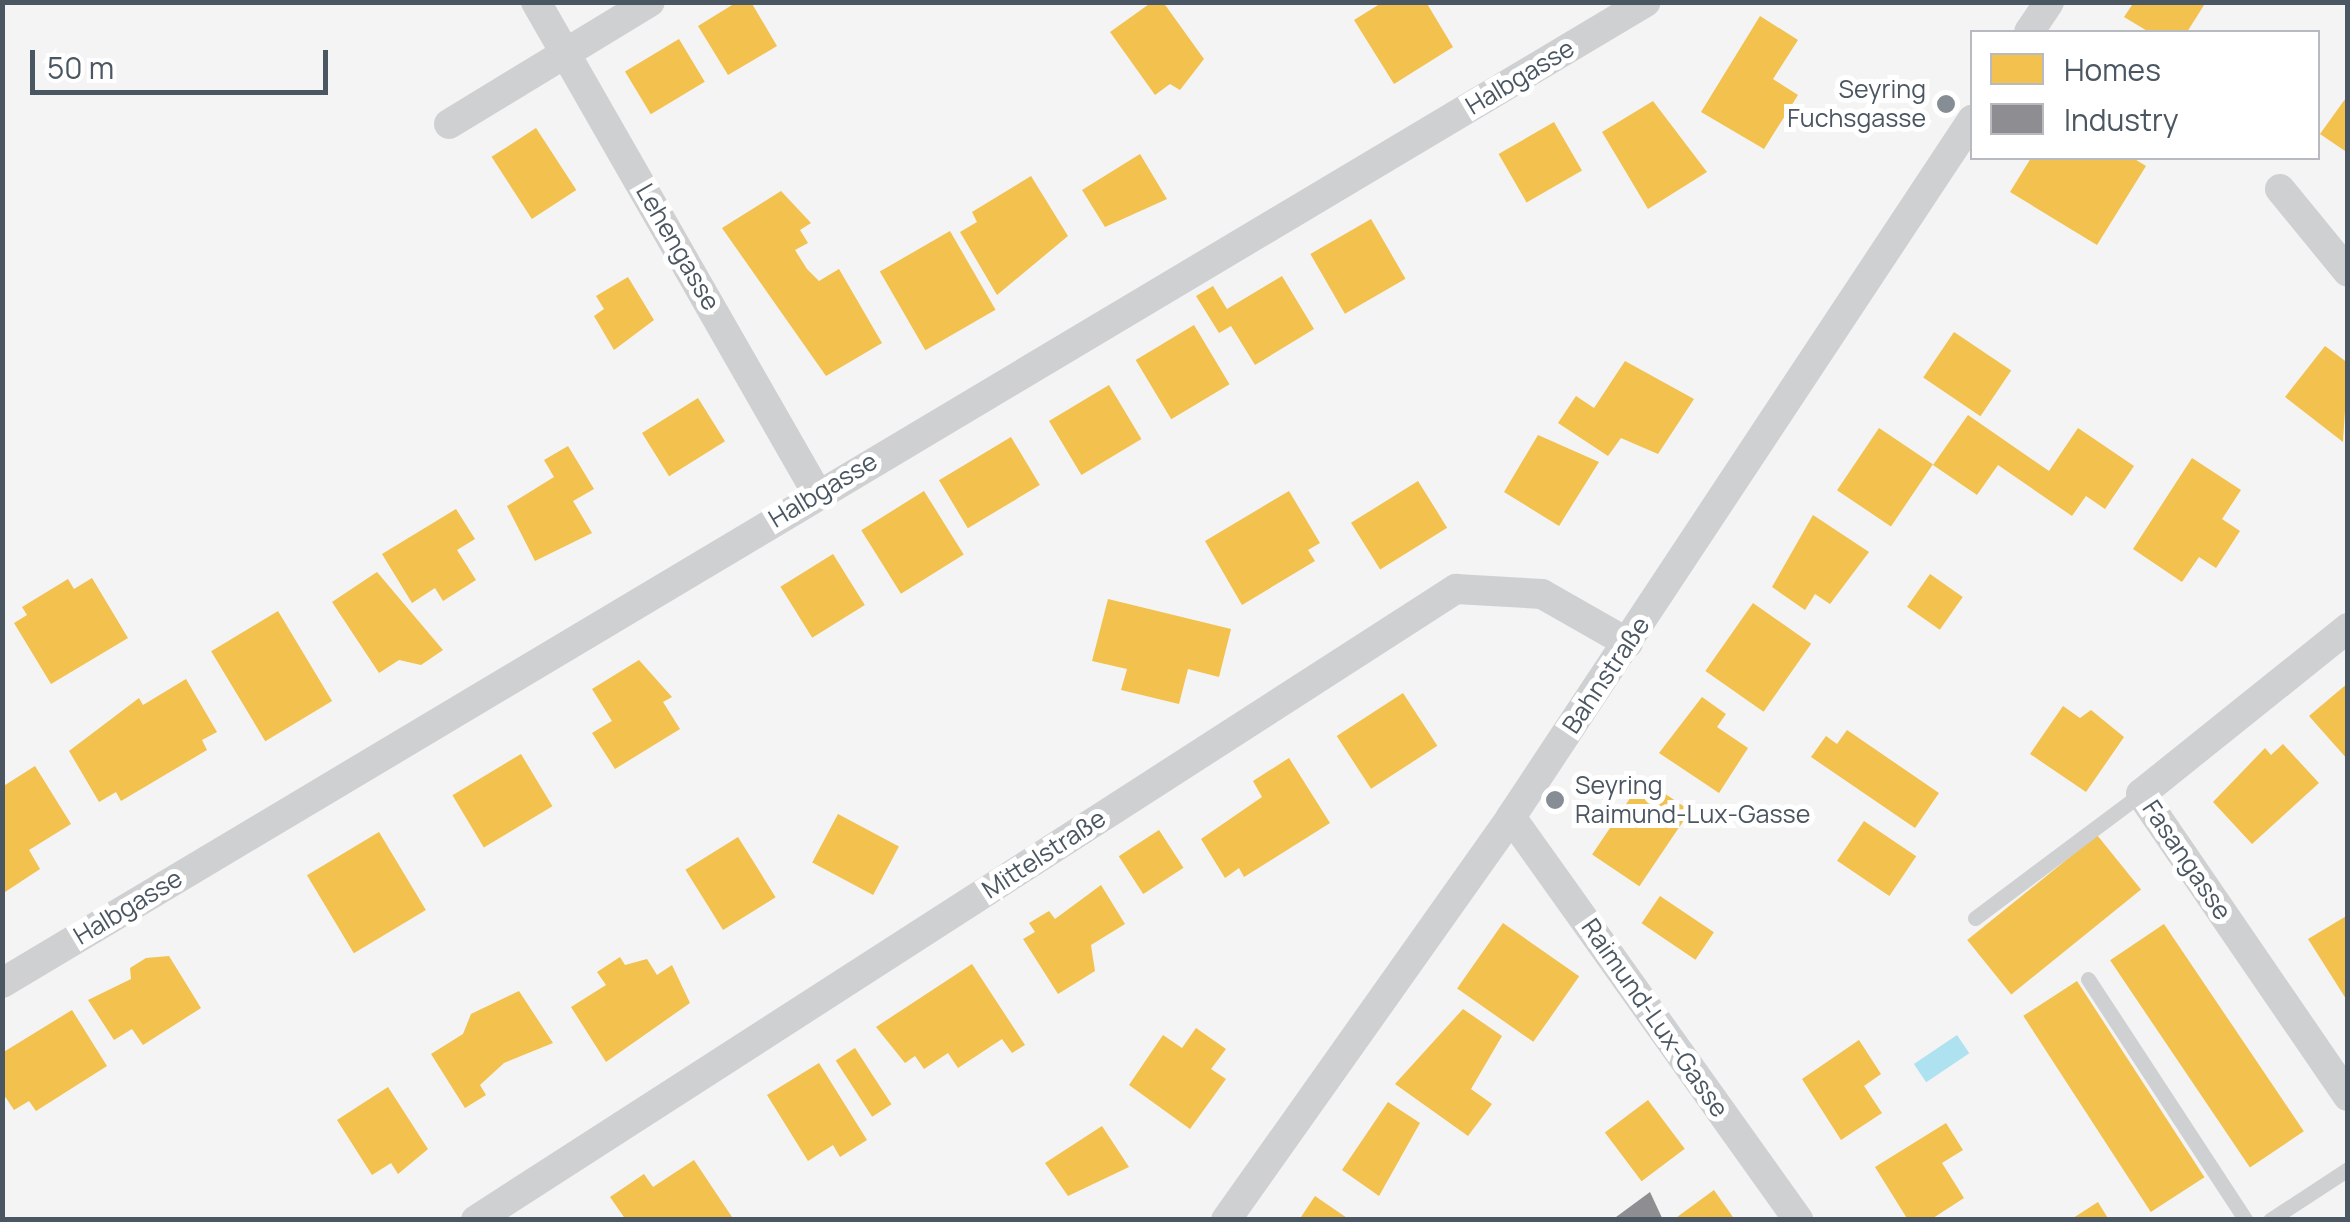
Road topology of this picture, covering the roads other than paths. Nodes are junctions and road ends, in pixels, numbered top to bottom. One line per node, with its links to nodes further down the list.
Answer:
1 (536, 2): 6 (street, Lehengasse)
2 (650, 2): 6 (street)
3 (1646, 2): 11 (street, Halbgasse)
4 (2048, 2): 5 (street)
5 (2030, 30)
6 (566, 50): 8 (street); 11 (street, Lehengasse)
7 (1970, 123): 13 (street, Bahnstraße)
8 (449, 124)
9 (2280, 189): 10 (street)
10 (2348, 272)
11 (817, 493): 18 (street, Halbgasse)
12 (2348, 628): 14 (street, Fasangasse)
13 (1628, 643): 15 (street, Bahnstraße); 21 (street, Mittelstraße)
14 (2141, 794): 16 (lane); 19 (street, Fasangasse)
15 (1512, 817): 22 (street, Bahnstraße); 23 (street, Raimund-Lux-Gasse)
16 (1974, 918)
17 (2088, 980): 24 (lane)
18 (2, 983)
19 (2348, 1096)
20 (2348, 1170): 25 (lane)
21 (476, 1220)
22 (1226, 1220)
23 (1798, 1220)
24 (2246, 1220)
25 (2270, 1220)

